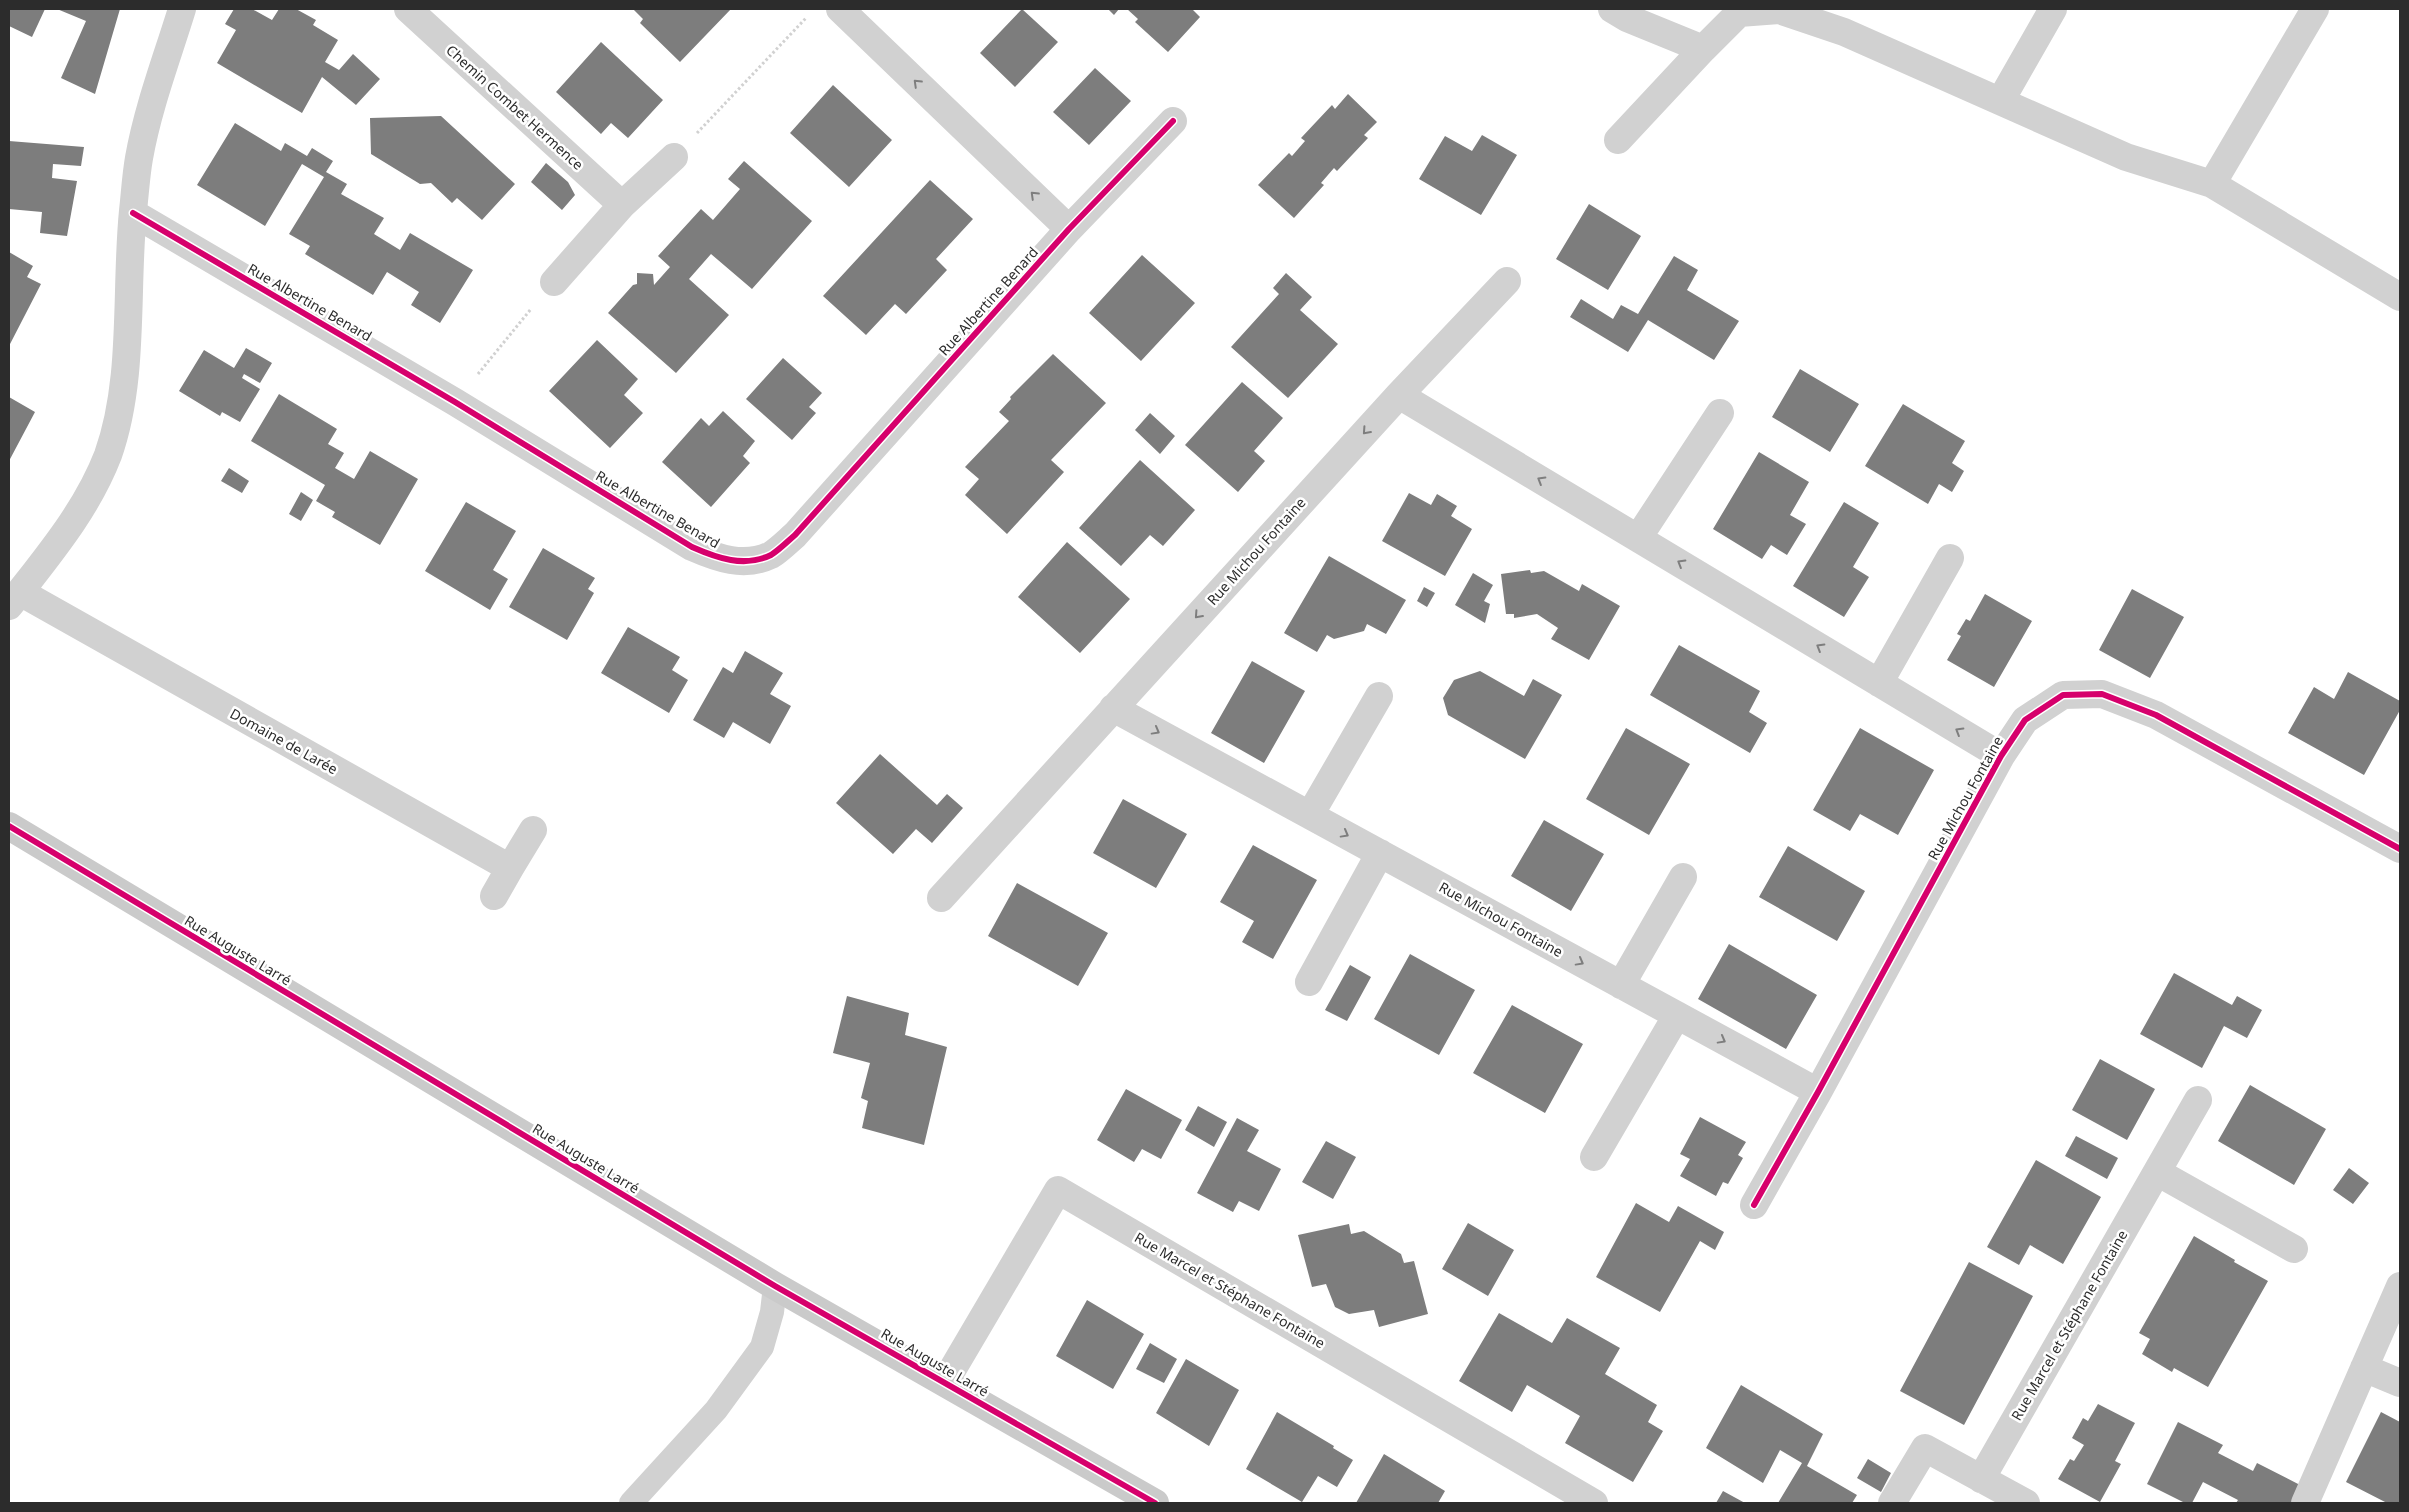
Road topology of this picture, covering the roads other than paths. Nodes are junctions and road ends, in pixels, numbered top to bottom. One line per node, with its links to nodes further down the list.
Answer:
1 (182, 9): 15 (street)
2 (408, 9): 14 (street, Chemin Combet Hermence)
3 (840, 9): 16 (street, one-way to 3)
4 (1612, 9): 8 (street)
5 (2053, 9): 9 (street)
6 (2315, 9): 13 (street)
7 (1740, 11): 8 (street); 9 (street)
8 (1703, 49): 11 (street)
9 (2001, 100): 13 (street)
10 (1173, 120): 16 (street, Rue Albertine Benard)
11 (1618, 140)
12 (674, 157): 14 (street)
13 (2212, 184): 19 (street)
14 (622, 205): 18 (street)
15 (133, 213): 16 (street, Rue Albertine Benard); 24 (street)
16 (1069, 229)
17 (1507, 281): 20 (street, Rue Michou Fontaine)
18 (554, 282)
19 (2400, 298)
20 (1399, 395): 22 (street, Rue Michou Fontaine, one-way to 20); 27 (street, Rue Michou Fontaine, one-way to 27)
21 (1720, 413): 22 (street)
22 (1638, 538): 25 (street, Rue Michou Fontaine, one-way to 22)
23 (1950, 558): 25 (street)
24 (14, 599): 34 (street, Domaine de Larée)
25 (1879, 683): 28 (street, Rue Michou Fontaine, one-way to 25)
26 (1379, 696): 29 (street)
27 (1113, 708): 29 (street, Rue Michou Fontaine, one-way to 29); 37 (street, Rue Michou Fontaine)
28 (2001, 756): 32 (street, Rue Michou Fontaine); 41 (street, Rue Michou Fontaine)
29 (1310, 815): 33 (street, Rue Michou Fontaine, one-way to 33)
30 (9, 826): 47 (street, Rue Auguste Larré)
31 (533, 830): 34 (street)
32 (2400, 849)
33 (1380, 853): 38 (street); 39 (street, Rue Michou Fontaine, one-way to 39)
34 (510, 868): 36 (street)
35 (1683, 877): 39 (street)
36 (494, 896)
37 (941, 898)
38 (1309, 982)
39 (1622, 985): 40 (street, Rue Michou Fontaine)
40 (1677, 1015): 41 (street, Rue Michou Fontaine, one-way to 41); 43 (street)
41 (1818, 1092): 45 (street, Rue Michou Fontaine)
42 (2198, 1100): 44 (street, Rue Marcel et Stéphane Fontaine)
43 (1594, 1157)
44 (2157, 1172): 46 (street); 52 (street, Rue Marcel et Stéphane Fontaine)
45 (1754, 1205)
46 (2294, 1249)
47 (775, 1286): 50 (street, Rue Auguste Larré); 53 (lane)
48 (2400, 1286): 49 (street)
49 (2364, 1368): 51 (street); 58 (street)
50 (945, 1382): 54 (street, Rue Auguste Larré); 55 (street, Rue Marcel et Stéphane Fontaine)
51 (2400, 1383)
52 (1981, 1478): 56 (street); 57 (street)
53 (631, 1503)
54 (1155, 1503)
55 (1594, 1503)
56 (1892, 1503)
57 (2026, 1503)
58 (2305, 1503)

